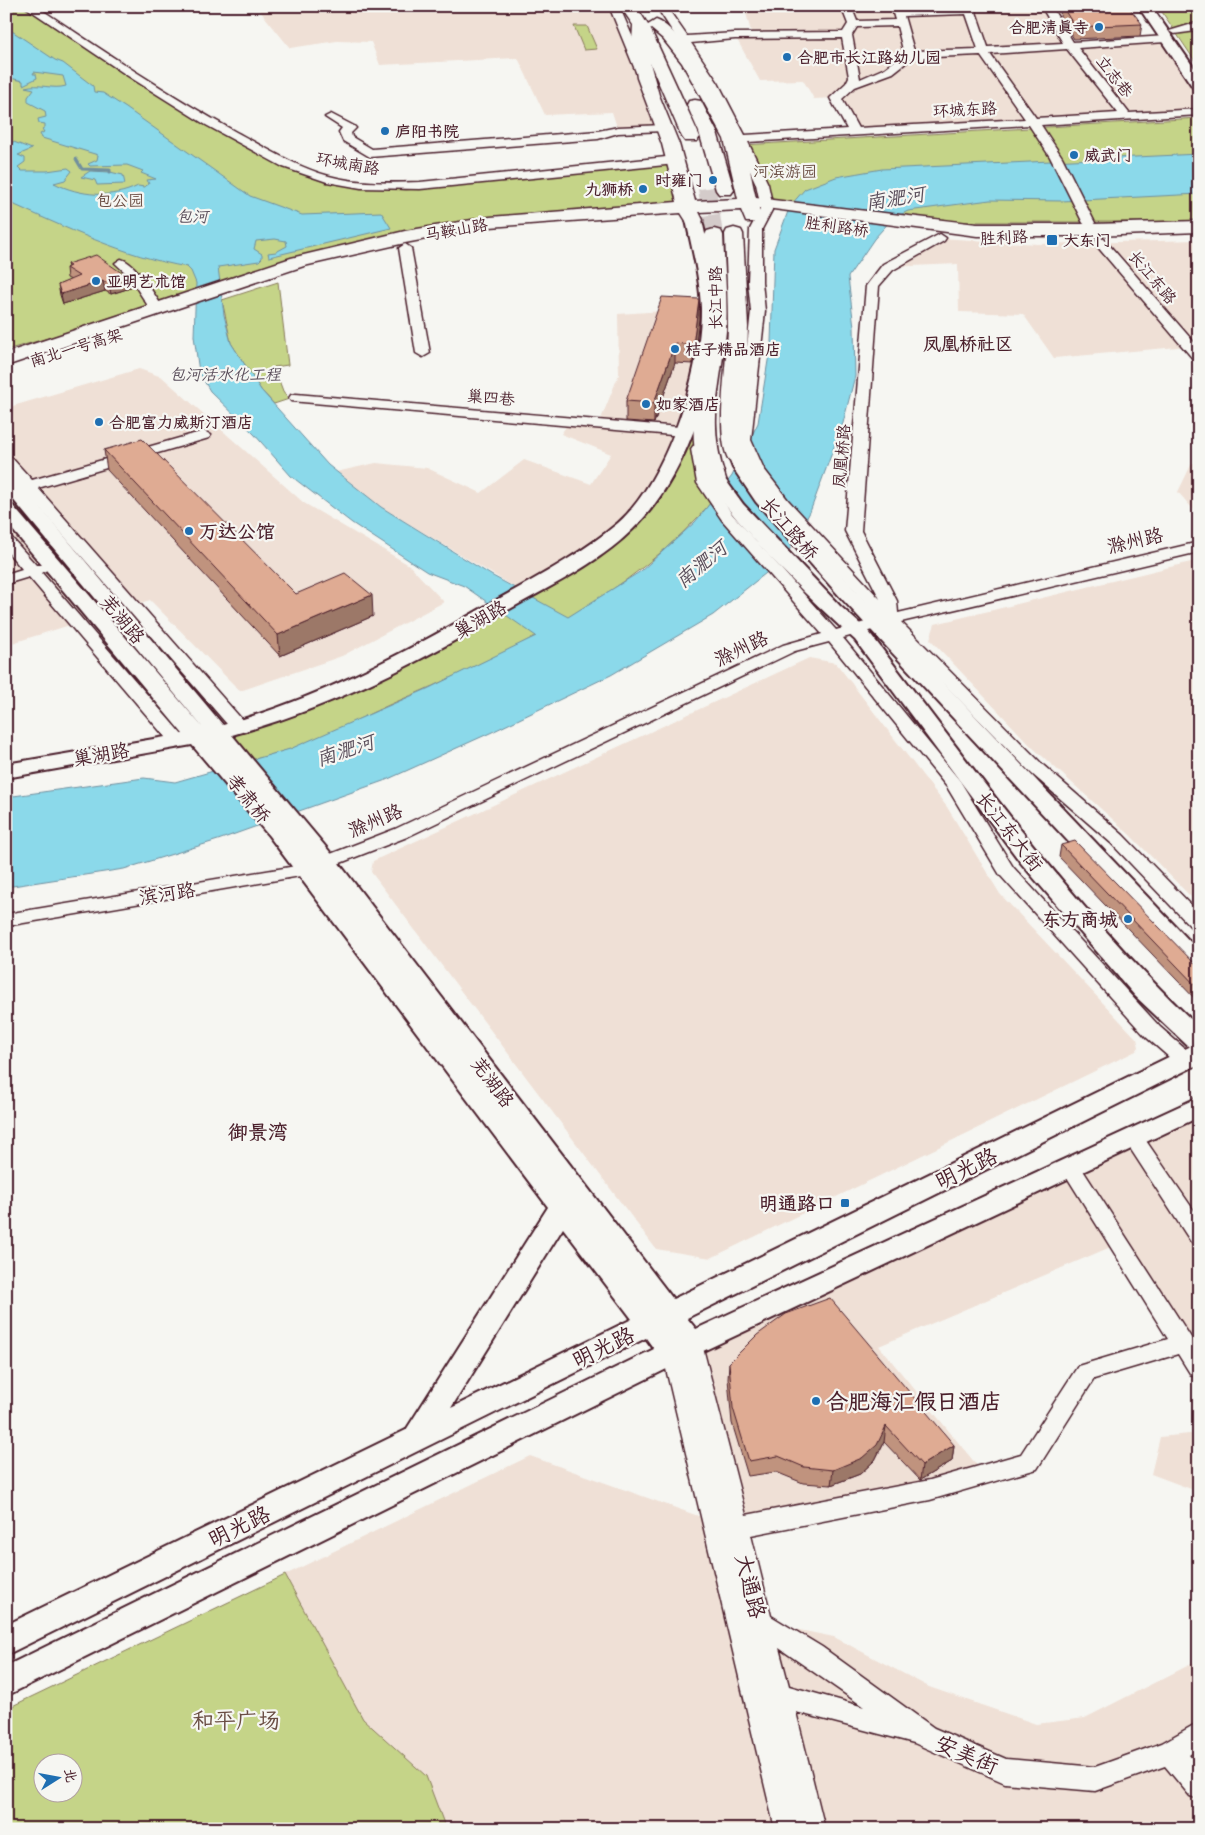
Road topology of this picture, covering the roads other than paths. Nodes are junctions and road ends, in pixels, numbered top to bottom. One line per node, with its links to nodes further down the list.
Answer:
1 (29, 6): 34 (street, 环城南路)
2 (614, 6): 22 (street)
3 (628, 6): 13 (highway)
4 (647, 6): 13 (highway)
5 (661, 6): 17 (street)
6 (846, 6): 12 (street)
7 (1046, 6): 18 (street, 立志巷)
8 (1144, 6): 16 (main road)
9 (1158, 6): 16 (main road)
10 (970, 9): 11 (street); 19 (street)
11 (899, 14): 12 (street); 20 (street)
12 (852, 24): 15 (street)
13 (649, 25): 22 (highway); 32 (highway); 33 (highway); 35 (highway)
14 (1199, 25): 16 (street)
15 (847, 35): 17 (street); 23 (street)
16 (1170, 35): 18 (street); 21 (main road); 24 (main road)
17 (682, 40): 32 (street)
18 (1070, 45): 19 (street); 26 (street, 立志巷)
19 (984, 52): 20 (street); 29 (street)
20 (908, 55): 23 (street)
21 (1199, 67)
22 (642, 72): 30 (highway)
23 (851, 85): 31 (street)
24 (1199, 86)
25 (1199, 112): 26 (street, 环城东路)
26 (1126, 116): 29 (street, 环城东路)
27 (331, 117): 30 (street)
28 (1199, 118): 29 (street, 环城东路)
29 (1035, 125): 31 (street, 环城东路); 32 (street, 环城东路); 39 (street)
30 (664, 128): 34 (highway)
31 (854, 132): 32 (street, 环城东路)
32 (738, 142): 37 (highway)
33 (696, 151)
34 (676, 160): 38 (highway)
35 (725, 190)
36 (790, 206): 37 (highway, 马鞍山路); 41 (highway, 胜利路桥)
37 (760, 212): 38 (highway, 马鞍山路); 41 (highway, 胜利路桥); 66 (street)
38 (691, 213): 47 (highway, 马鞍山路); 49 (highway, 马鞍山路); 63 (main road, 巢湖路)
39 (1086, 217): 40 (highway); 41 (highway)
40 (1199, 224): 41 (highway, 胜利路)
41 (906, 228): 43 (highway, 胜利路)
42 (1199, 234): 44 (highway, 胜利路)
43 (940, 238): 44 (highway, 胜利路); 78 (street, 凤凰桥路)
44 (967, 239): 46 (highway)
45 (1199, 240): 46 (highway)
46 (1100, 242): 56 (street, 长江东路)
47 (404, 248): 49 (highway, 马鞍山路); 55 (street)
48 (121, 263): 51 (street)
49 (232, 291): 50 (highway, 马鞍山路)
50 (183, 307): 51 (highway); 52 (highway, 马鞍山路); 53 (highway)
51 (157, 308): 54 (highway)
52 (139, 322): 57 (highway, 南北一号高架); 60 (highway, 南北一号高架)
53 (103, 347)
54 (6, 350)
55 (423, 353)
56 (1199, 357)
57 (6, 360)
58 (711, 367): 63 (street); 66 (highway, 长江中路); 69 (highway, 长江中路)
59 (42, 368): 61 (highway)
60 (6, 369)
61 (6, 380)
62 (296, 398): 64 (street, 巢四巷)
63 (696, 399): 64 (main road, 巢湖路); 69 (street)
64 (683, 432): 79 (main road, 巢湖路)
65 (204, 434): 70 (street)
66 (740, 447): 77 (main road, 长江路桥)
67 (6, 460): 70 (street)
68 (6, 479): 79 (main road, 芜湖路)
69 (710, 481): 77 (main road, 长江路桥)
70 (29, 486): 79 (street)
71 (6, 510): 75 (main road, 芜湖路)
72 (6, 540): 81 (street)
73 (1199, 546): 78 (street, 滁州路)
74 (1199, 554): 78 (street, 滁州路)
75 (52, 564): 76 (street); 80 (main road, 芜湖路)
76 (6, 579)
77 (841, 604): 78 (main road, 长江东大街); 78 (street)
78 (867, 630): 85 (street, 滁州路); 87 (street); 88 (main road, 长江东大街); 89 (main road, 长江东大街)
79 (229, 729): 80 (main road, 巢湖路); 82 (main road, 芜湖路)
80 (198, 736): 81 (main road, 巢湖路); 82 (main road, 芜湖路)
81 (176, 740): 83 (main road, 巢湖路)
82 (231, 761): 84 (main road, 孝肃桥)
83 (6, 770)
84 (284, 827): 85 (main road, 芜湖路)
85 (322, 868): 86 (street, 滨河路); 93 (main road, 芜湖路); 95 (main road, 芜湖路)
86 (6, 920)
87 (1199, 924)
88 (1199, 966)
89 (1194, 1052): 95 (main road, 明光路)
90 (1199, 1106): 91 (main road, 明光路)
91 (1133, 1137): 92 (main road, 明光路); 94 (street)
92 (1070, 1166): 96 (street); 97 (main road, 明光路)
93 (562, 1207): 95 (main road, 芜湖路); 99 (main road)
94 (1199, 1236)
95 (660, 1319): 97 (main road, 芜湖路); 99 (main road, 明光路)
96 (1183, 1344): 98 (street); 100 (street)
97 (682, 1348): 100 (street, 大通路); 103 (main road, 明光路); 109 (street, 大通路)
98 (1199, 1369)
99 (416, 1439): 102 (main road, 明光路)
100 (737, 1527): 101 (street, 大通路)
101 (760, 1622): 104 (street, 大通路); 106 (street, 安美街)
102 (6, 1641)
103 (6, 1682)
104 (778, 1695): 106 (street); 110 (street, 大通路)
105 (1199, 1734): 107 (street, 安美街)
106 (925, 1736): 107 (street, 安美街)
107 (1170, 1752): 108 (street)
108 (1199, 1787)
109 (789, 1829)
110 (812, 1829)

